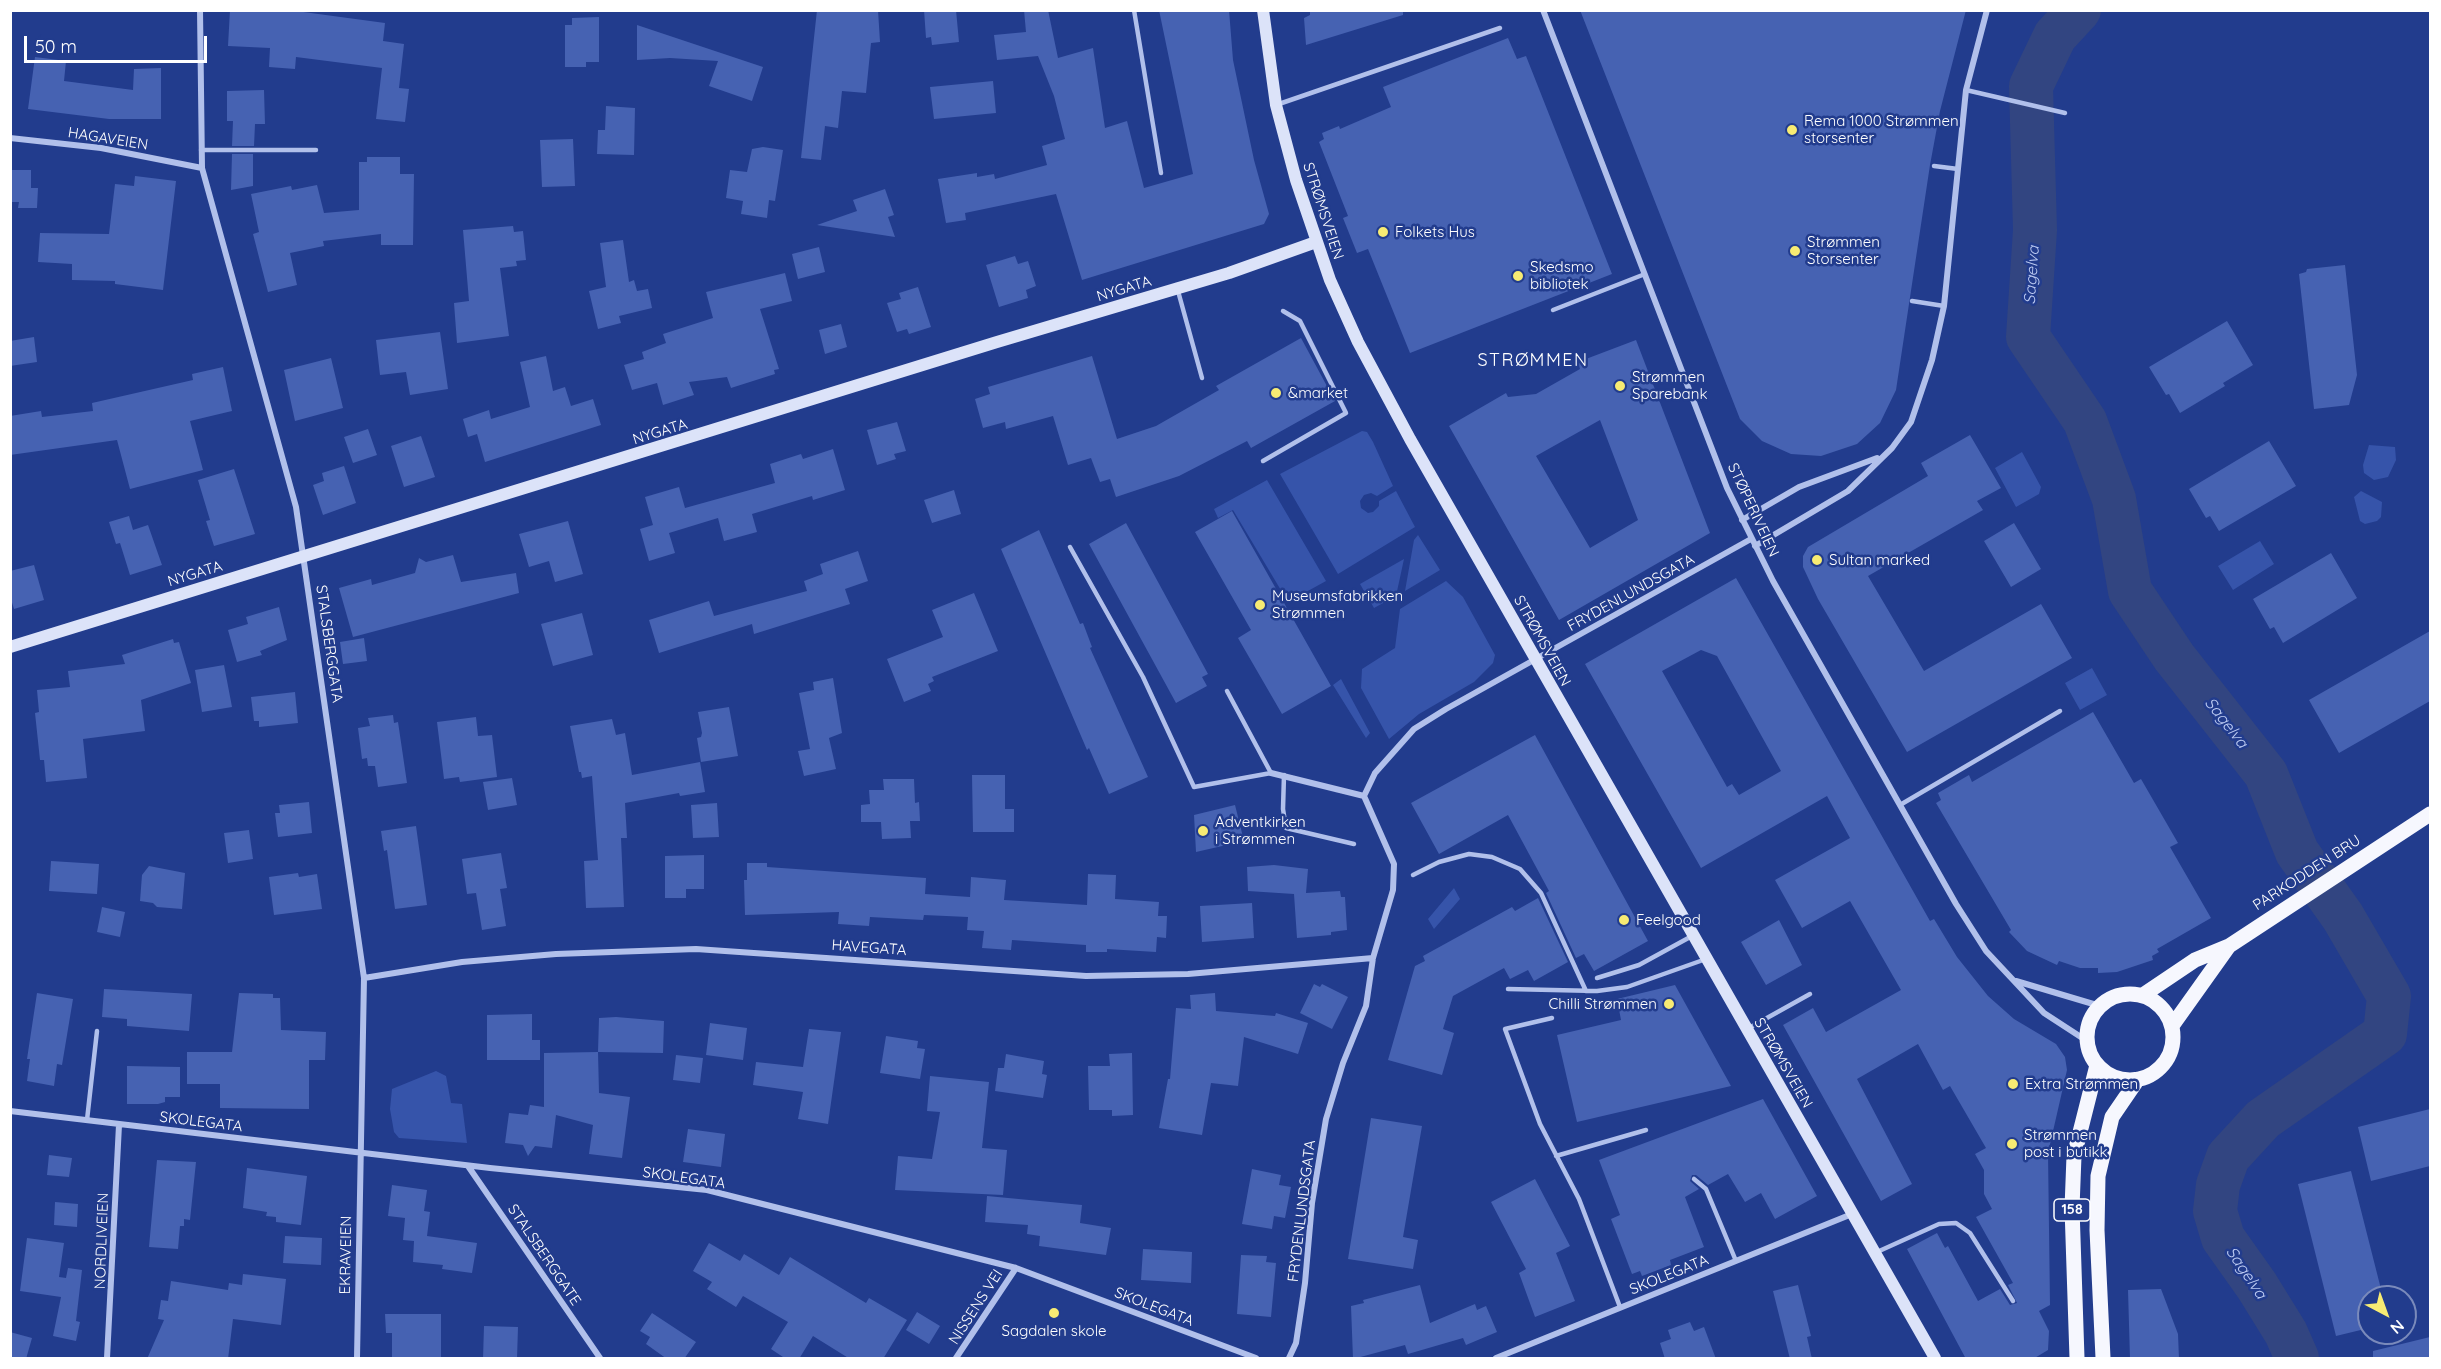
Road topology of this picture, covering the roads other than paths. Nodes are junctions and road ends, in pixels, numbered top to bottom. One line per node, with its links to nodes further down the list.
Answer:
1 (200, 10): 11 (street, STALSBERGGATA)
2 (1134, 10): 16 (lane)
3 (1263, 10): 8 (main road, STRØMSVEIEN)
4 (1543, 10): 18 (street, STØPERIVEIEN)
5 (1988, 10): 7 (street)
6 (1500, 28): 8 (lane)
7 (1966, 90): 9 (lane); 15 (street)
8 (1276, 105): 17 (main road, STRØMSVEIEN)
9 (2065, 113)
10 (10, 138): 14 (street, HAGAVEIEN)
11 (201, 150): 12 (lane); 14 (street, STALSBERGGATA)
12 (316, 150)
13 (1934, 166): 15 (lane)
14 (202, 168): 31 (street, STALSBERGGATA)
15 (1958, 169): 21 (street)
16 (1161, 172)
17 (1316, 242): 19 (main road, NYGATA); 33 (main road, STRØMSVEIEN)
18 (1645, 274): 22 (lane); 27 (street, STØPERIVEIEN)
19 (1178, 288): 24 (lane); 31 (main road, NYGATA)
20 (1912, 301): 21 (lane)
21 (1944, 306): 25 (street)
22 (1553, 310)
23 (1283, 311): 26 (lane)
24 (1202, 378)
25 (1881, 457): 27 (street); 29 (street)
26 (1263, 461)
27 (1743, 520): 28 (street, STØPERIVEIEN)
28 (1751, 539): 29 (street, STØPERIVEIEN); 33 (street, FRYDENLUNDSGATA)
29 (1755, 546): 39 (street, STØPERIVEIEN)
30 (1070, 547): 36 (lane)
31 (305, 556): 32 (main road, NYGATA); 47 (street, STALSBERGGATA)
32 (10, 646)
33 (1536, 659): 38 (street, FRYDENLUNDSGATA); 43 (main road, STRØMSVEIEN)
34 (1227, 691): 36 (lane)
35 (2060, 711): 39 (lane)
36 (1271, 773): 37 (street)
37 (1284, 775): 38 (street); 41 (lane)
38 (1364, 796): 45 (street, FRYDENLUNDSGATA)
39 (1900, 805): 49 (street, STØPERIVEIEN)
40 (2430, 814): 44 (main road, PARKODDEN BRU / 158)
41 (1354, 844)
42 (1413, 875): 51 (lane)
43 (1693, 935): 46 (main road, STRØMSVEIEN); 48 (lane)
44 (2229, 946): 53 (main road, 158); 56 (main road, 158)
45 (1373, 958): 47 (street, HAVEGATA); 81 (street, FRYDENLUNDSGATA)
46 (1706, 959): 51 (lane); 57 (main road, STRØMSVEIEN)
47 (364, 978): 66 (street, STALSBERGGATA)
48 (1597, 978)
49 (2016, 981): 54 (street, STØPERIVEIEN); 59 (street, STØPERIVEIEN)
50 (1508, 989): 51 (lane)
51 (1586, 991)
52 (1810, 994): 57 (lane)
53 (2143, 995): 54 (main road, 158); 56 (main road)
54 (2100, 1006): 59 (main road)
55 (1552, 1018): 67 (lane)
56 (2172, 1026): 61 (main road, 158)
57 (1746, 1029): 70 (main road, STRØMSVEIEN)
58 (97, 1031): 63 (lane)
59 (2087, 1041): 60 (main road)
60 (2097, 1065): 61 (main road); 84 (main road, 158)
61 (2138, 1079): 85 (main road, 158)
62 (10, 1111): 63 (street, SKOLEGATA)
63 (87, 1120): 64 (street, SKOLEGATA)
64 (118, 1125): 66 (street, SKOLEGATA); 76 (street, NORDLIVEIEN)
65 (1646, 1130): 67 (lane)
66 (359, 1152): 68 (street, SKOLEGATA); 77 (street, EKRAVEIEN)
67 (1556, 1156): 75 (lane)
68 (468, 1166): 73 (street, SKOLEGATA); 78 (street, STALSBERGGATE)
69 (1694, 1179): 72 (lane)
70 (1852, 1214): 71 (main road, STRØMSVEIEN); 72 (street, SKOLEGATA)
71 (1874, 1253): 74 (lane); 83 (main road, STRØMSVEIEN)
72 (1736, 1261): 75 (street, SKOLEGATA)
73 (1016, 1268): 79 (street, NISSENS VEI); 80 (street, SKOLEGATA)
74 (2013, 1301)
75 (1620, 1307): 82 (street, SKOLEGATA)
76 (107, 1359)
77 (357, 1359)
78 (600, 1359)
79 (956, 1359)
80 (1256, 1359)
81 (1289, 1359)
82 (1496, 1359)
83 (1935, 1359)
84 (2077, 1359)
85 (2103, 1359)

